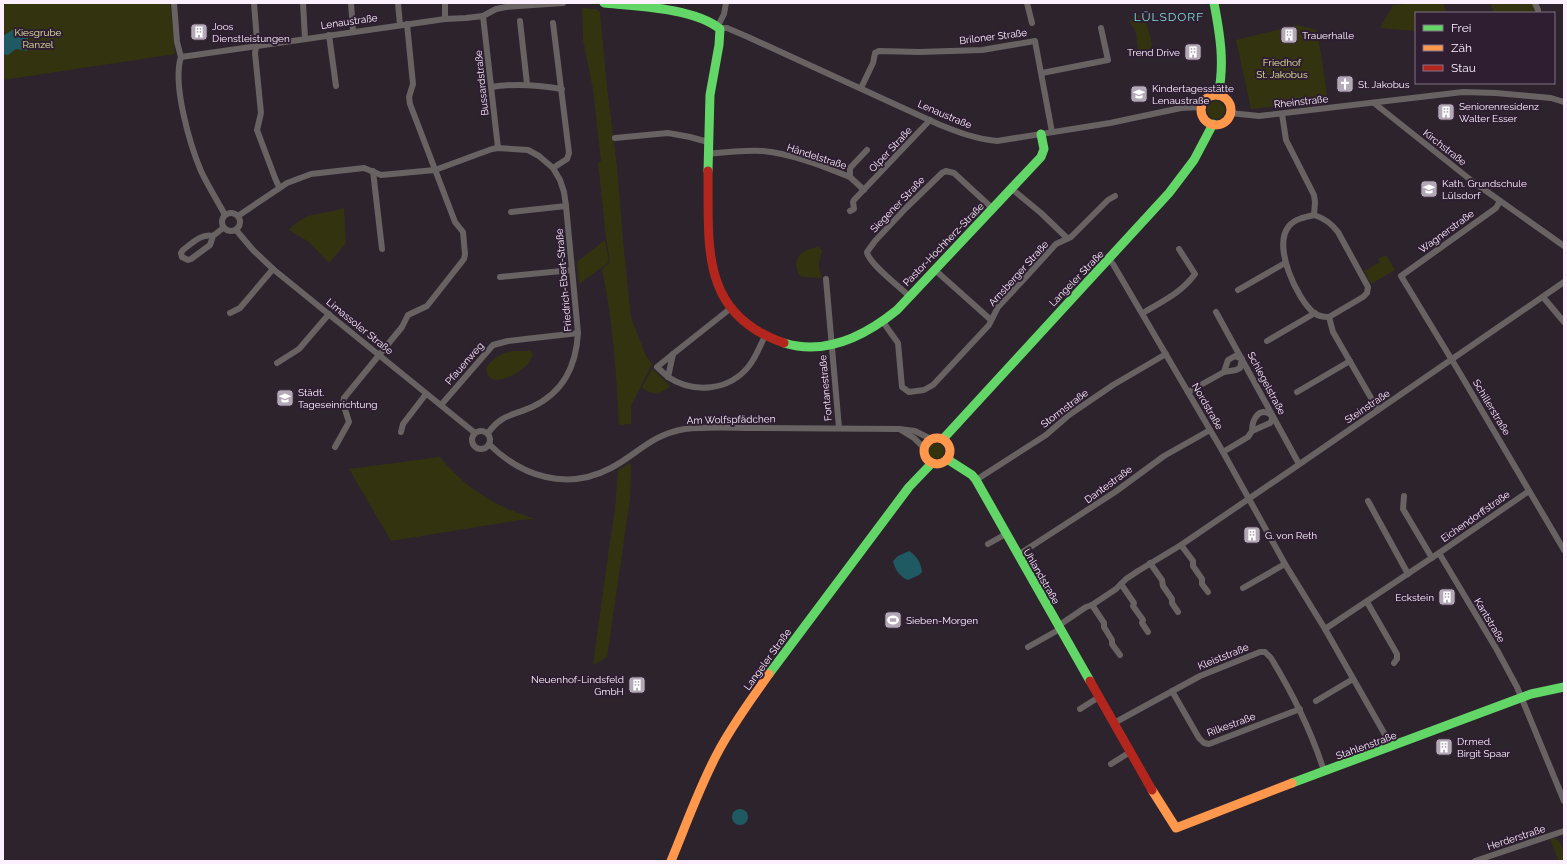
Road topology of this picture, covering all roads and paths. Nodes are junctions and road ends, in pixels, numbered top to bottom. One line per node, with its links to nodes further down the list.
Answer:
1 (174, 3): 28 (street)
2 (254, 3): 27 (street)
3 (303, 3): 26 (street)
4 (351, 3): 24 (street)
5 (398, 3): 21 (street)
6 (444, 3): 16 (street)
7 (563, 3): 13 (street, Lenaustraße)
8 (604, 3): 22 (street, Lenaustraße)
9 (726, 3): 22 (street, Pastor-Hochherz-Straße)
10 (1028, 3): 19 (street)
11 (1214, 3): 35 (street)
12 (1535, 3): 14 (street)
13 (518, 4): 15 (street, Lenaustraße)
14 (1538, 10)
15 (483, 16): 16 (street, Lenaustraße); 32 (street, Bussardstraße)
16 (445, 19): 20 (street, Lenaustraße)
17 (520, 21): 30 (street)
18 (553, 23): 34 (street)
19 (1032, 23)
20 (407, 24): 21 (street, Lenaustraße); 51 (street)
21 (400, 25): 24 (street, Lenaustraße)
22 (718, 26): 33 (street, Lenaustraße); 46 (street, Pastor-Hochherz-Straße)
23 (1101, 28): 29 (street)
24 (353, 31): 25 (street, Lenaustraße)
25 (329, 35): 26 (street, Lenaustraße); 31 (street)
26 (305, 38): 27 (street, Lenaustraße)
27 (256, 46): 28 (street, Lenaustraße); 54 (street)
28 (181, 57): 63 (street)
29 (1042, 73): 33 (street, Briloner Straße); 43 (street, Briloner Straße)
30 (527, 84): 32 (street); 34 (street)
31 (336, 86)
32 (491, 87): 47 (street, Bussardstraße)
33 (861, 88): 41 (street, Lenaustraße)
34 (562, 89): 50 (street)
35 (1218, 95): 38 (street); 39 (street)
36 (1564, 102): 37 (street, Rheinstraße)
37 (1374, 103): 40 (street, Rheinstraße); 58 (street, Kirchstraße)
38 (1201, 107): 42 (street); 43 (street, Lenaustraße)
39 (1230, 114): 40 (street, Rheinstraße); 42 (street)
40 (1282, 114): 64 (street)
41 (930, 120): 44 (street, Lenaustraße); 56 (street, Olper Straße)
42 (1213, 124): 73 (street, Langeler Straße)
43 (1052, 132): 44 (street, Lenaustraße)
44 (1041, 134): 55 (street, Pastor-Hochherz-Straße)
45 (615, 138): 46 (street)
46 (708, 142): 49 (street, Pastor-Hochherz-Straße)
47 (498, 148): 50 (street, Friedrich-Ebert-Straße); 51 (street, Friedrich-Ebert-Straße)
48 (867, 150): 53 (street, Olper Straße)
49 (707, 154): 53 (street, Händelstraße); 85 (street, Pastor-Hochherz-Straße)
50 (553, 168): 59 (street, Friedrich-Ebert-Straße)
51 (435, 170): 52 (street, Friedrich-Ebert-Straße); 101 (street)
52 (373, 171): 54 (street, Friedrich-Ebert-Straße); 71 (street)
53 (850, 177): 56 (street)
54 (279, 187): 65 (street, Friedrich-Ebert-Straße)
55 (1012, 188): 60 (street, Pastor-Hochherz-Straße); 69 (street)
56 (864, 190): 61 (street, Olper Straße)
57 (1115, 196): 69 (street, Arnsberger Straße)
58 (1500, 201): 70 (street, Kirchstraße); 78 (street, Wagnerstraße)
59 (566, 206): 62 (street); 76 (street, Friedrich-Ebert-Straße)
60 (992, 208): 77 (street, Pastor-Hochherz-Straße); 83 (street, Siegener Straße)
61 (850, 211)
62 (511, 212)
63 (225, 215): 65 (street); 66 (street)
64 (1314, 215): 74 (street); 91 (street)
65 (238, 216): 67 (street)
66 (223, 228): 67 (street); 68 (street)
67 (236, 230): 75 (street, Limassoler Straße)
68 (213, 236): 68 (street)
69 (1067, 238): 92 (street, Arnsberger Straße)
70 (1564, 246)
71 (382, 249)
72 (1179, 249): 88 (street)
73 (1109, 260): 88 (street, Nordstraße); 122 (street, Langeler Straße)
74 (1285, 263): 82 (street); 89 (street)
75 (273, 269): 87 (street); 90 (street, Limassoler Straße)
76 (572, 270): 79 (street); 95 (street, Friedrich-Ebert-Straße)
77 (935, 270): 83 (street, Pastor-Hochherz-Straße); 92 (street)
78 (1401, 276): 103 (street, Schillerstraße)
79 (500, 277)
80 (826, 279): 98 (street)
81 (1564, 282): 84 (street, Steinstraße)
82 (1238, 290)
83 (909, 296): 93 (street, Pastor-Hochherz-Straße)
84 (1543, 297): 94 (street); 103 (street, Steinstraße)
85 (731, 308): 96 (street, Pastor-Hochherz-Straße); 99 (street)
86 (1216, 312): 102 (street, Schlegelstraße)
87 (230, 313)
88 (1143, 313): 100 (street, Nordstraße)
89 (1315, 313): 91 (street); 97 (street)
90 (329, 314): 101 (street, Limassoler Straße); 105 (street)
91 (1329, 318): 104 (street)
92 (991, 320): 93 (street, Arnsberger Straße)
93 (883, 322): 98 (street, Pastor-Hochherz-Straße)
94 (1564, 322)
95 (578, 333): 111 (street, Pfauenweg); 120 (street, Friedrich-Ebert-Straße)
96 (765, 336): 98 (street, Pastor-Hochherz-Straße); 107 (street)
97 (1267, 341)
98 (832, 346): 114 (street, Fontanestraße)
99 (673, 354): 107 (street); 107 (street)
100 (1166, 354): 108 (street, Nordstraße); 130 (street, Stormstraße)
101 (379, 355): 110 (street, Limassoler Straße); 124 (street)
102 (1242, 359): 106 (street); 106 (street); 113 (street, Schlegelstraße)
103 (1452, 360): 112 (street, Steinstraße); 132 (street, Schillerstraße)
104 (1350, 362): 109 (street); 112 (street)
105 (277, 363)
106 (1224, 372): 108 (street)
107 (668, 378)
108 (1188, 392): 116 (street, Nordstraße)
109 (1297, 392)
110 (426, 394): 111 (street, Limassoler Straße); 117 (street)
111 (441, 405): 119 (street, Limassoler Straße)
112 (1378, 410): 129 (street, Steinstraße)
113 (1272, 416): 118 (street); 118 (street); 129 (street, Schlegelstraße)
114 (839, 428): 115 (street, Am Wolfspfädchen); 123 (street, Am Wolfspfädchen)
115 (899, 429): 121 (street, Am Wolfspfädchen); 125 (street)
116 (1210, 430): 126 (street, Nordstraße); 141 (street, Dantestraße)
117 (401, 432)
118 (1252, 432): 126 (street)
119 (475, 433): 120 (street); 123 (street)
120 (488, 433): 123 (street)
121 (931, 439): 122 (street); 125 (street)
122 (943, 439): 127 (street)
123 (489, 444)
124 (335, 448)
125 (924, 452): 128 (street); 131 (street, Langeler Straße)
126 (1223, 452): 134 (street, Nordstraße)
127 (947, 459): 128 (street); 130 (street, Uhlandstraße)
128 (932, 463): 131 (street, Langeler Straße)
129 (1300, 464): 134 (street, Steinstraße)
130 (976, 480): 136 (street, Uhlandstraße)
131 (909, 487): 174 (street, Langeler Straße)
132 (1529, 491): 139 (street, Schillerstraße); 140 (street, Eichendorffstraße)
133 (1404, 496): 142 (street)
134 (1249, 498): 138 (street, Steinstraße); 144 (street, Nordstraße)
135 (1368, 502): 145 (street)
136 (1006, 534): 137 (street); 141 (street, Uhlandstraße)
137 (988, 544)
138 (1181, 545): 143 (street, Steinstraße); 148 (street)
139 (1564, 550)
140 (1439, 553): 142 (street, Eichendorffstraße); 162 (street, Kantstraße)
141 (1018, 555): 152 (street, Uhlandstraße)
142 (1432, 558): 145 (street, Eichendorffstraße)
143 (1150, 563): 146 (street, Steinstraße); 151 (street)
144 (1285, 564): 147 (street); 153 (street, Nordstraße)
145 (1408, 574): 149 (street, Eichendorffstraße)
146 (1121, 584): 150 (street, Steinstraße); 154 (street)
147 (1243, 588)
148 (1208, 592)
149 (1367, 602): 153 (street, Eichendorffstraße); 157 (street)
150 (1092, 605): 152 (street, Steinstraße); 156 (street)
151 (1178, 612)
152 (1059, 627): 155 (street); 161 (street, Uhlandstraße)
153 (1325, 629): 158 (street, Nordstraße)
154 (1148, 632)
155 (1028, 647)
156 (1120, 655)
157 (1394, 663)
158 (1353, 680): 163 (street); 167 (street, Nordstraße)
159 (1564, 687): 162 (street, Stahlenstraße)
160 (1172, 690): 165 (street, Rilkestraße); 165 (street, Kleiststraße); 166 (street, Kleiststraße)
161 (1099, 697): 164 (street); 166 (street, Uhlandstraße)
162 (1521, 698): 167 (street, Stahlenstraße); 171 (street, Kantstraße)
163 (1316, 701)
164 (1080, 709)
165 (1300, 709): 170 (street, Kleiststraße)
166 (1114, 723): 168 (street, Uhlandstraße)
167 (1392, 747): 170 (street, Stahlenstraße)
168 (1130, 752): 169 (street); 172 (street, Uhlandstraße)
169 (1111, 764)
170 (1324, 771): 172 (street, Stahlenstraße)
171 (1564, 801)
172 (1176, 828)
173 (1563, 834): 175 (street, Herderstraße)
174 (671, 861)
175 (1476, 861)

